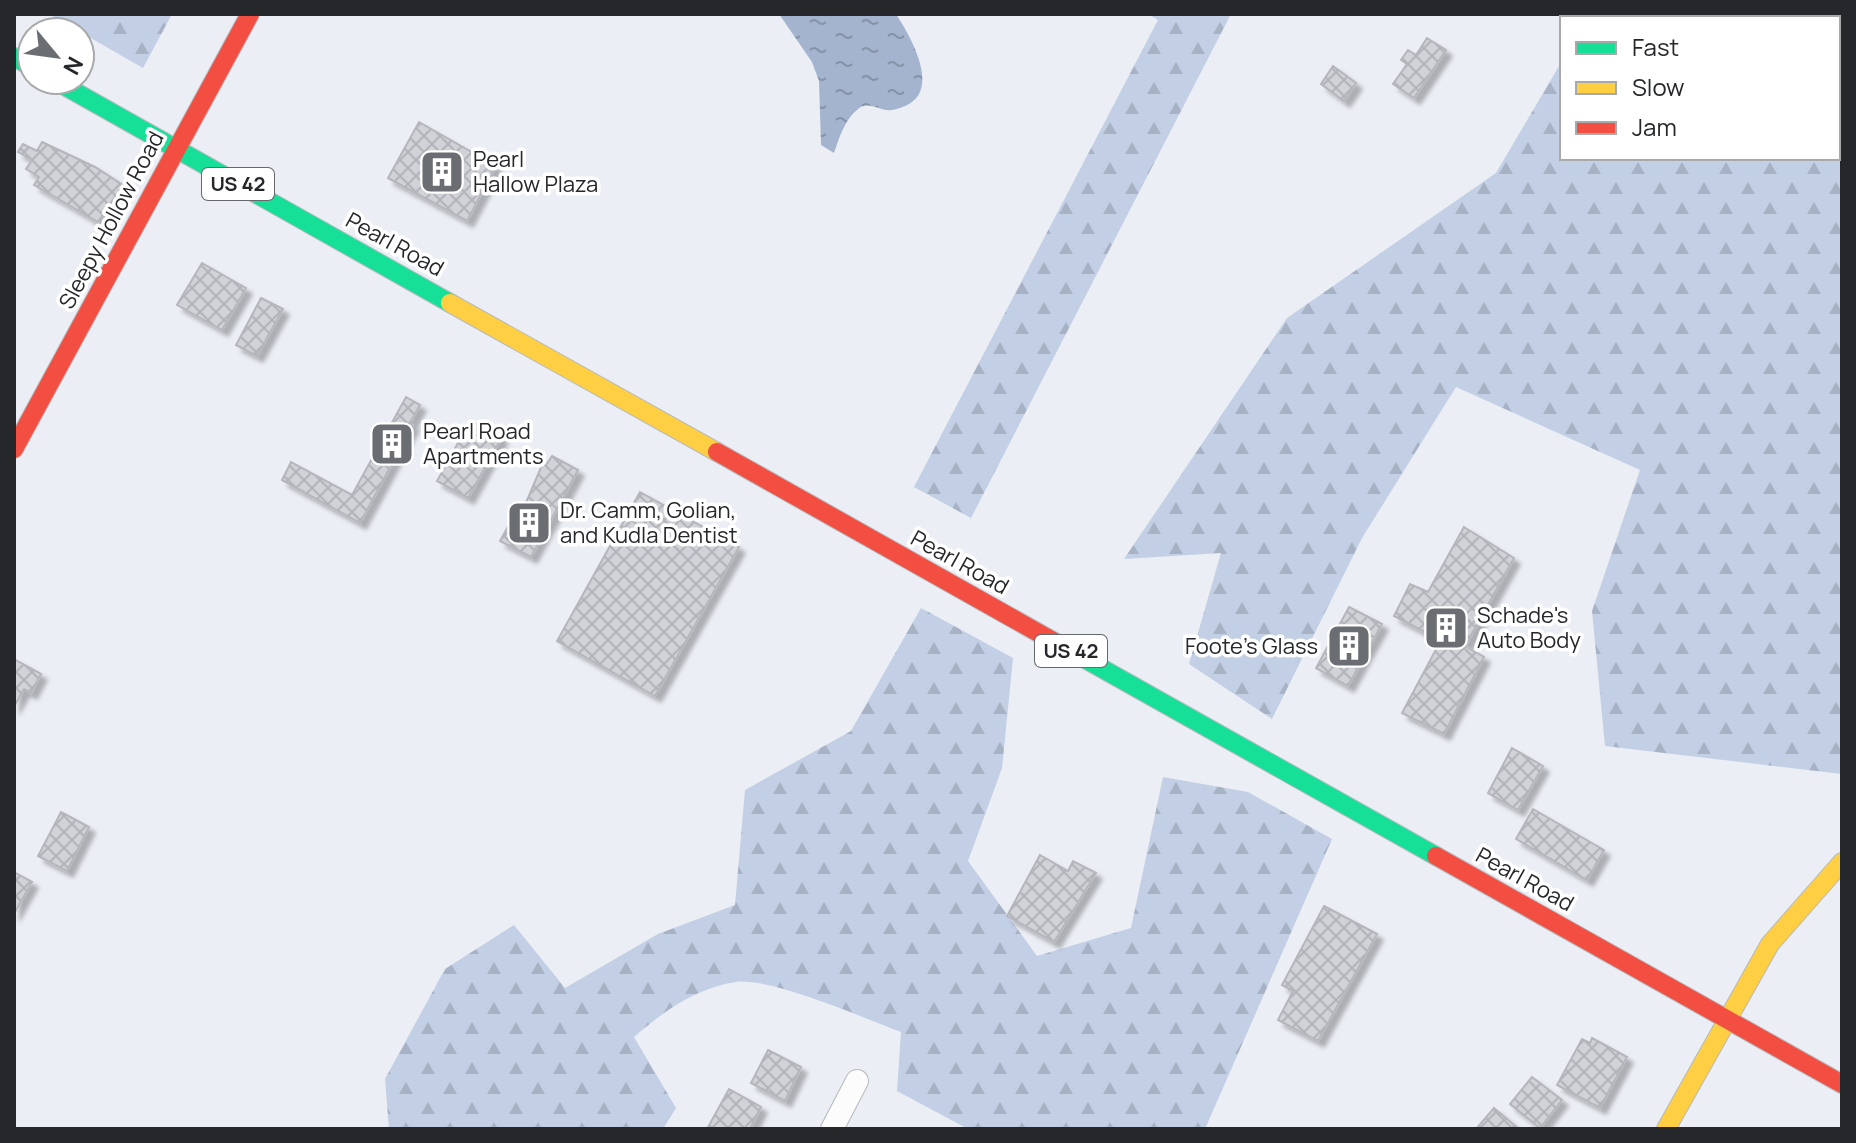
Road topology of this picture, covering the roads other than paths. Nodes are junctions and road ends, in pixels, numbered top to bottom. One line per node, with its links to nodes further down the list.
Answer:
1 (250, 14): 3 (main road, Sleepy Hollow Road)
2 (83, 96): 3 (main road, Pearl Road / US 42)
3 (177, 149): 4 (main road, Sleepy Hollow Road); 6 (main road, Pearl Road / US 42)
4 (14, 449)
5 (1842, 862): 6 (main road)
6 (1727, 1019): 8 (main road, Pearl Road / US 42); 10 (main road)
7 (857, 1081): 9 (street)
8 (1842, 1084)
9 (832, 1129)
10 (1666, 1129)

